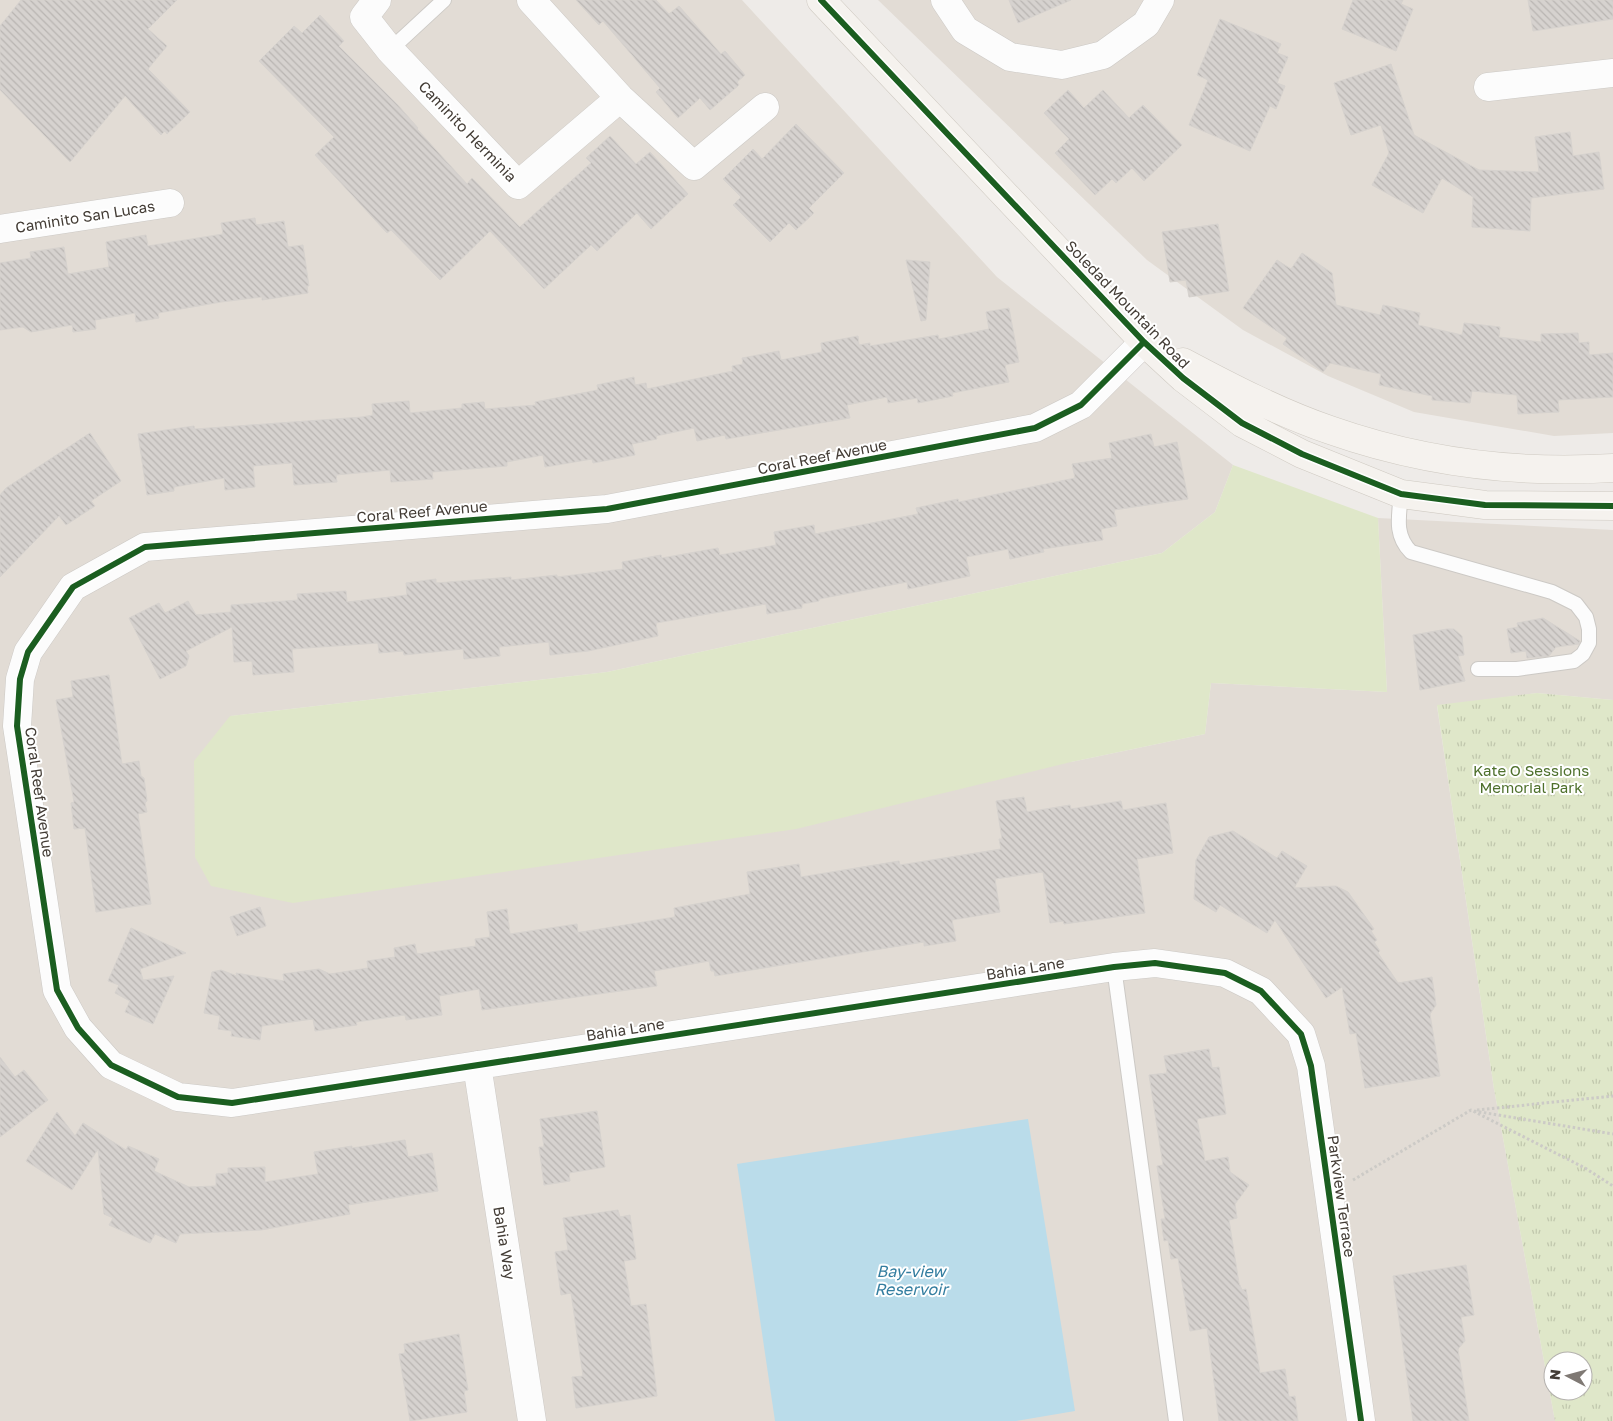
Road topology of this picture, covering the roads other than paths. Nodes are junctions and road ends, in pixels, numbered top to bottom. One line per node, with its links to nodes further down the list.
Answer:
1 (377, 0): 7 (street, Caminito Herminia)
2 (444, 0): 7 (lane)
3 (532, 0): 10 (street)
4 (821, 0): 14 (main road, Soledad Mountain Road)
5 (944, 0): 6 (street)
6 (1160, 0)
7 (390, 50): 10 (street, Caminito Herminia)
8 (1613, 73): 9 (street)
9 (1488, 87)
10 (620, 98): 11 (street)
11 (765, 107)
12 (170, 203): 13 (street, Caminito San Lucas)
13 (0, 229)
14 (1144, 342): 15 (main road); 16 (main road, Soledad Mountain Road); 19 (street, Coral Reef Avenue)
15 (1613, 468)
16 (1401, 494): 17 (main road, Soledad Mountain Road); 18 (lane)
17 (1613, 506)
18 (1478, 668)
19 (54, 967): 22 (street, Bahia Lane)
20 (1114, 967): 21 (street, Bahia Lane); 22 (street, Bahia Lane); 24 (lane)
21 (1261, 990): 25 (street, Parkview Terrace)
22 (477, 1065): 23 (street, Bahia Way)
23 (532, 1421)
24 (1176, 1421)
25 (1361, 1421)

